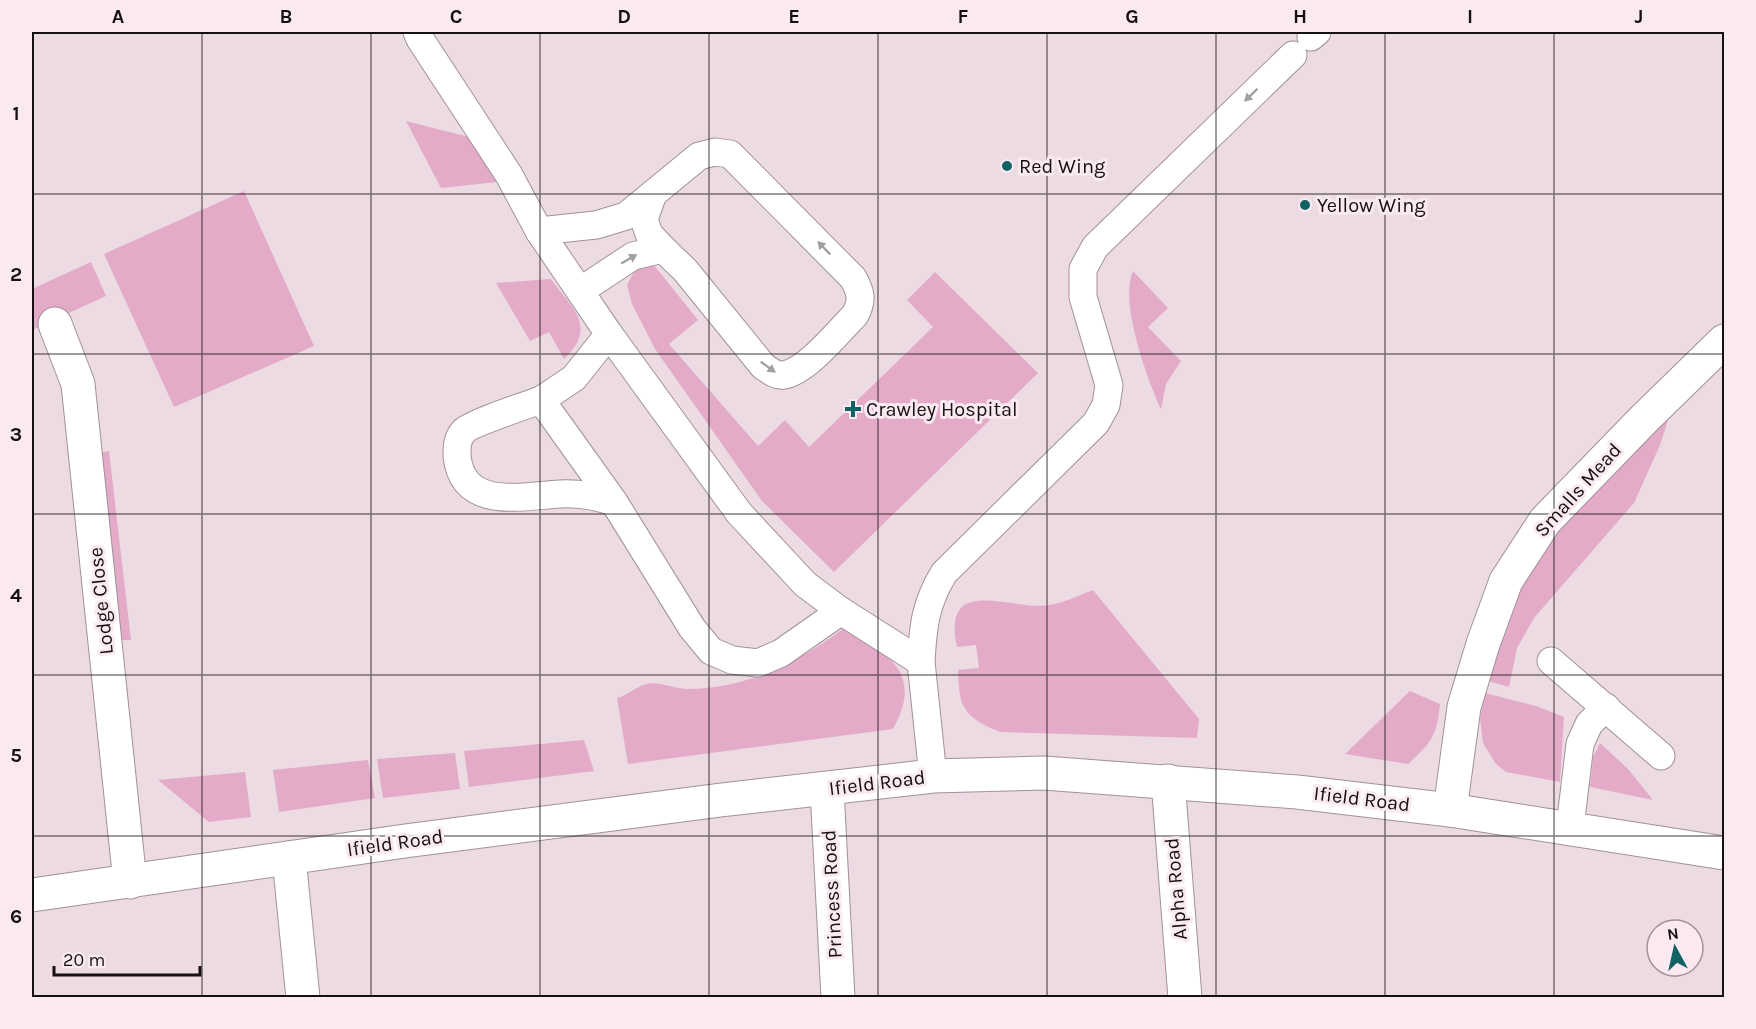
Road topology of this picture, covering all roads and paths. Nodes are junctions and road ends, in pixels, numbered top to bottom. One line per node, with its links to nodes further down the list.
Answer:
1 (417, 32): 4 (lane)
2 (1307, 41): 14 (lane, one-way to 14)
3 (653, 194): 4 (lane); 5 (lane); 5 (lane, one-way to 3)
4 (539, 231): 6 (lane)
5 (663, 249): 6 (lane, one-way to 5)
6 (580, 291): 8 (lane)
7 (55, 324): 25 (street, Lodge Close)
8 (609, 334): 10 (lane); 12 (lane)
9 (1725, 341): 20 (street, Smalls Mead)
10 (541, 400): 11 (lane); 11 (lane)
11 (614, 502): 12 (lane)
12 (841, 611): 14 (lane)
13 (1551, 661): 15 (lane)
14 (921, 662): 17 (lane)
15 (1606, 707): 16 (lane); 21 (lane)
16 (1661, 756)
17 (933, 776): 18 (street, Ifield Road); 19 (street, Ifield Road)
18 (1168, 781): 20 (street, Ifield Road); 29 (street, Alpha Road)
19 (826, 790): 23 (street, Ifield Road); 28 (street, Princess Road)
20 (1450, 810): 21 (street, Ifield Road)
21 (1570, 827): 22 (street, Ifield Road)
22 (1711, 850): 24 (street)
23 (289, 858): 25 (street, Ifield Road); 27 (street)
24 (1725, 868)
25 (130, 882): 26 (street, Ifield Road)
26 (32, 895)
27 (303, 998)
28 (838, 998)
29 (1185, 998)

